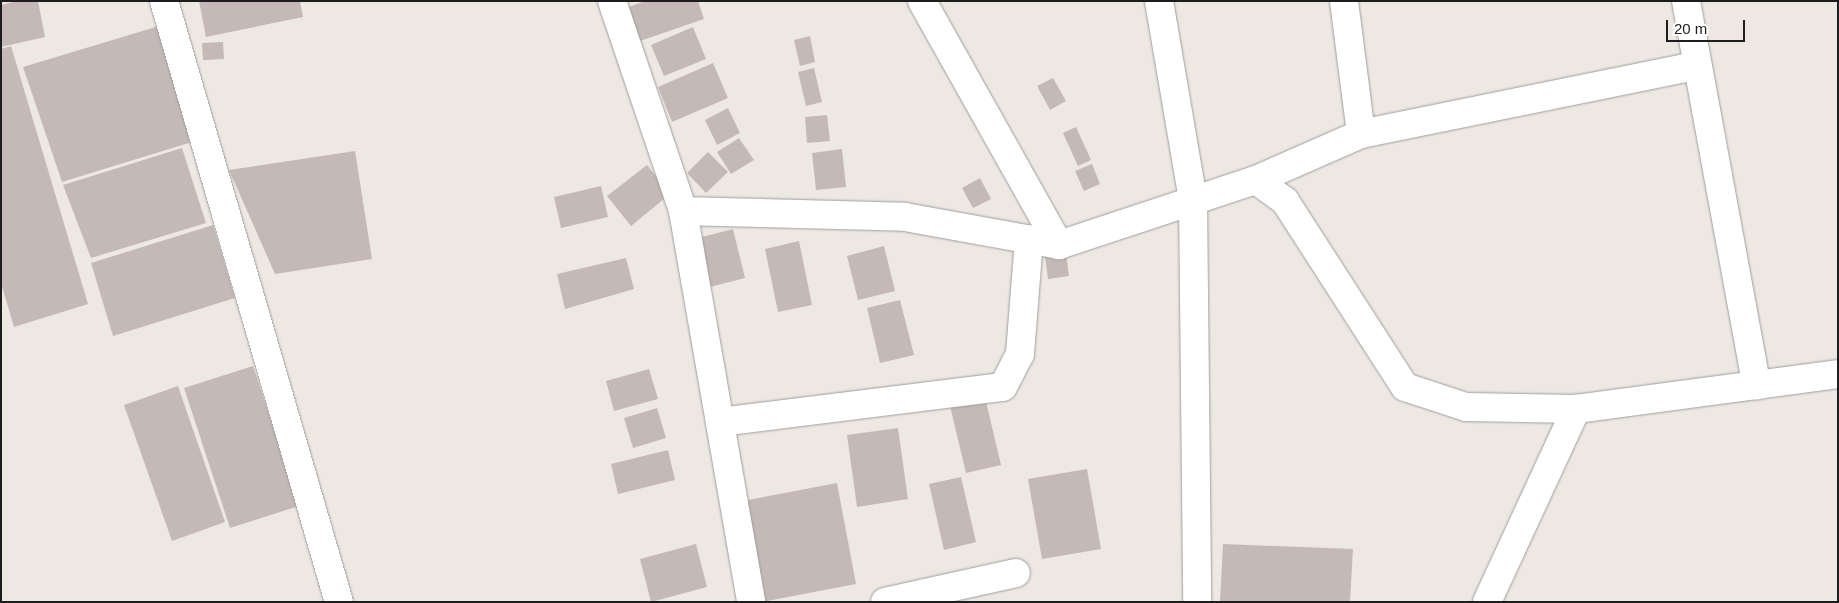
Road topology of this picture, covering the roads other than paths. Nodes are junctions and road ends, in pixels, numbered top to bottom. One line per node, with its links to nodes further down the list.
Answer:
1 (164, 1): 19 (street)
2 (612, 1): 11 (street)
3 (922, 1): 13 (street)
4 (1159, 1): 10 (street)
5 (1344, 1): 8 (street)
6 (1686, 1): 7 (street)
7 (1696, 66): 8 (street); 15 (street)
8 (1361, 134): 9 (street)
9 (1256, 180): 10 (street); 16 (street)
10 (1193, 199): 13 (street); 22 (street)
11 (683, 211): 12 (street); 17 (street)
12 (1029, 239): 13 (street); 17 (street)
13 (1059, 244)
14 (1838, 374): 15 (street)
15 (1757, 386): 16 (street)
16 (1576, 409): 23 (street)
17 (720, 422): 20 (street)
18 (1016, 573): 21 (street)
19 (339, 602)
20 (751, 602)
21 (886, 602)
22 (1197, 602)
23 (1487, 602)

